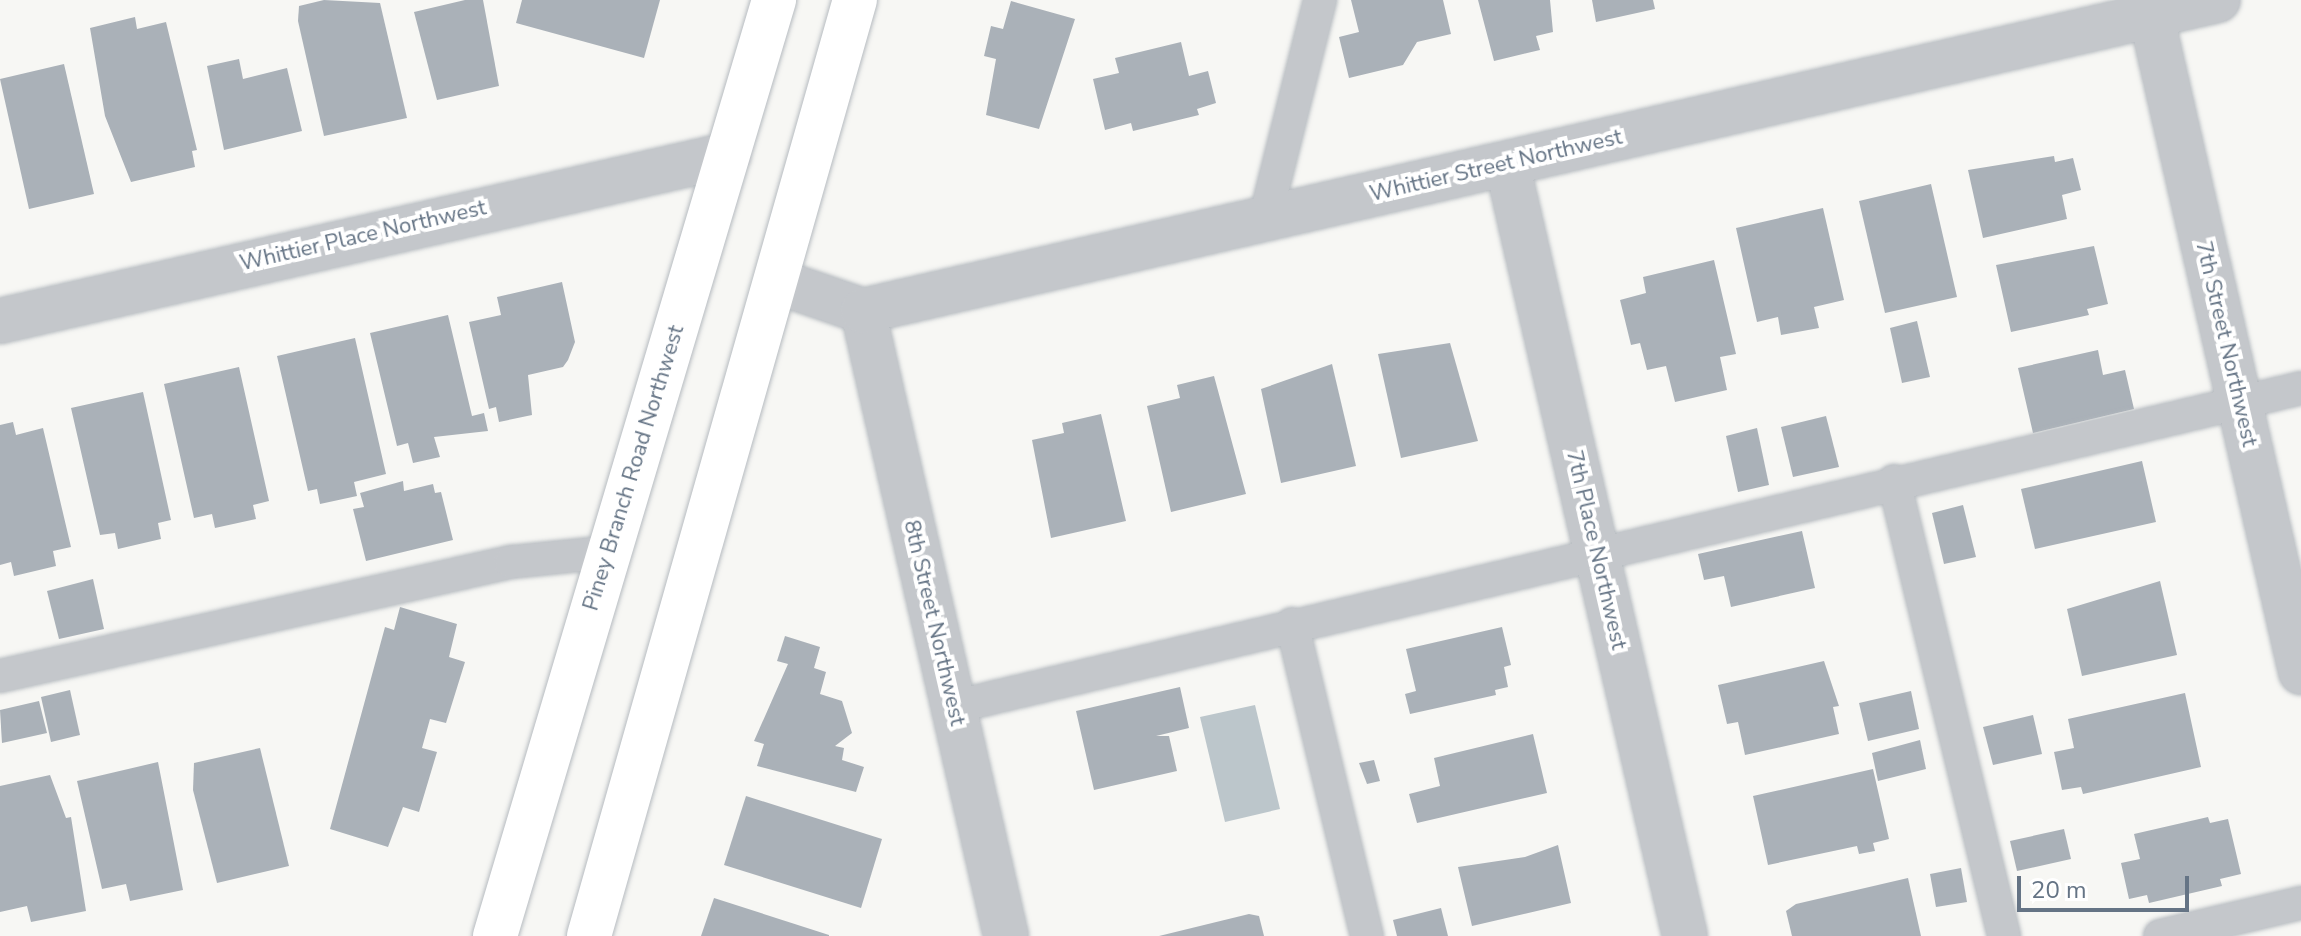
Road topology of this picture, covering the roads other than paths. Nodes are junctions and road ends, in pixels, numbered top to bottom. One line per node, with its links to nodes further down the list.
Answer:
1 (774, 0): 6 (main road, Piney Branch Road Northwest)
2 (855, 0): 9 (main road)
3 (1320, 0): 8 (lane)
4 (2218, 0): 5 (street, Whittier Street Northwest)
5 (2151, 15): 7 (street, Whittier Street Northwest); 13 (street, 7th Street Northwest)
6 (728, 155): 11 (street, Whittier Place Northwest); 16 (main road, Piney Branch Road Northwest)
7 (1507, 164): 8 (street, Whittier Street Northwest); 15 (street, 7th Place Northwest)
8 (1265, 219): 10 (street, Whittier Street Northwest)
9 (776, 281): 10 (street); 23 (main road)
10 (863, 311): 20 (street, 8th Street Northwest)
11 (0, 321)
12 (2301, 388): 13 (lane)
13 (2240, 402): 14 (lane); 18 (street, 7th Street Northwest)
14 (1894, 481): 15 (lane); 27 (lane)
15 (1596, 550): 17 (lane); 26 (street, 7th Place Northwest)
16 (609, 552): 19 (lane); 22 (main road, Piney Branch Road Northwest)
17 (1292, 624): 20 (lane); 25 (lane)
18 (2301, 672)
19 (0, 676)
20 (953, 707): 24 (street, 8th Street Northwest)
21 (2301, 903): 28 (lane)
22 (498, 935)
23 (589, 936)
24 (1006, 936)
25 (1367, 936)
26 (1685, 936)
27 (2004, 936)
28 (2160, 936)

